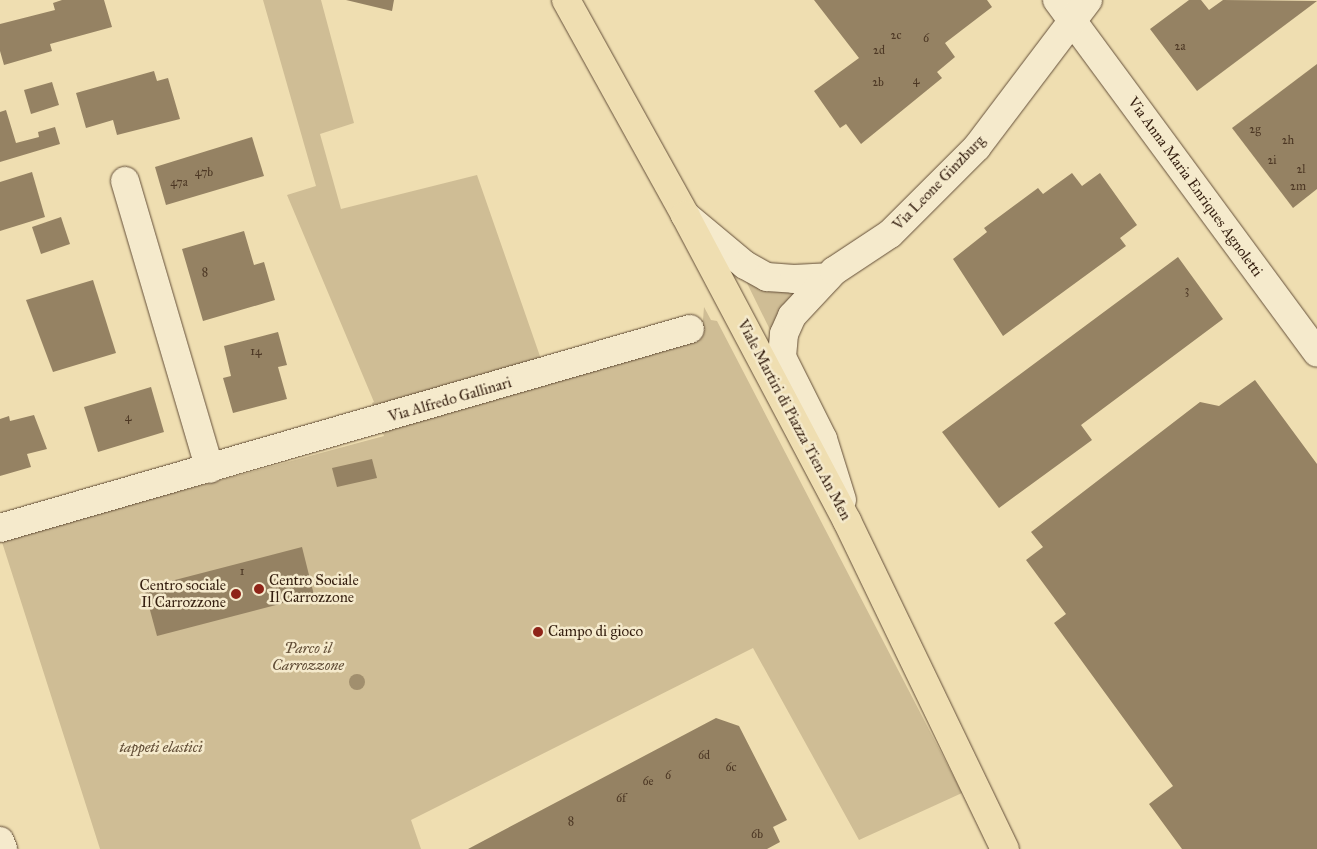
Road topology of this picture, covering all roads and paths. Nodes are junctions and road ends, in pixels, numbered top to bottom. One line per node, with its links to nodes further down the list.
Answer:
1 (566, 0): 4 (main road, Viale Martiri di Piazza Tien An Men)
2 (1073, 7): 5 (street, Via Leone Ginzburg); 7 (street, Via Anna Maria Enriques Agnoletti)
3 (125, 181): 8 (street)
4 (685, 215): 5 (street, Via Leone Ginzburg); 9 (main road, Viale Martiri di Piazza Tien An Men)
5 (828, 277): 9 (street, Via Leone Ginzburg)
6 (690, 329): 8 (street, Via Alfredo Gallinari)
7 (1317, 354)
8 (210, 469): 10 (street, Via Alfredo Gallinari)
9 (847, 521): 13 (main road, Viale Martiri di Piazza Tien An Men)
10 (0, 528)
11 (0, 841): 12 (street)
12 (2, 849)
13 (1005, 849)

